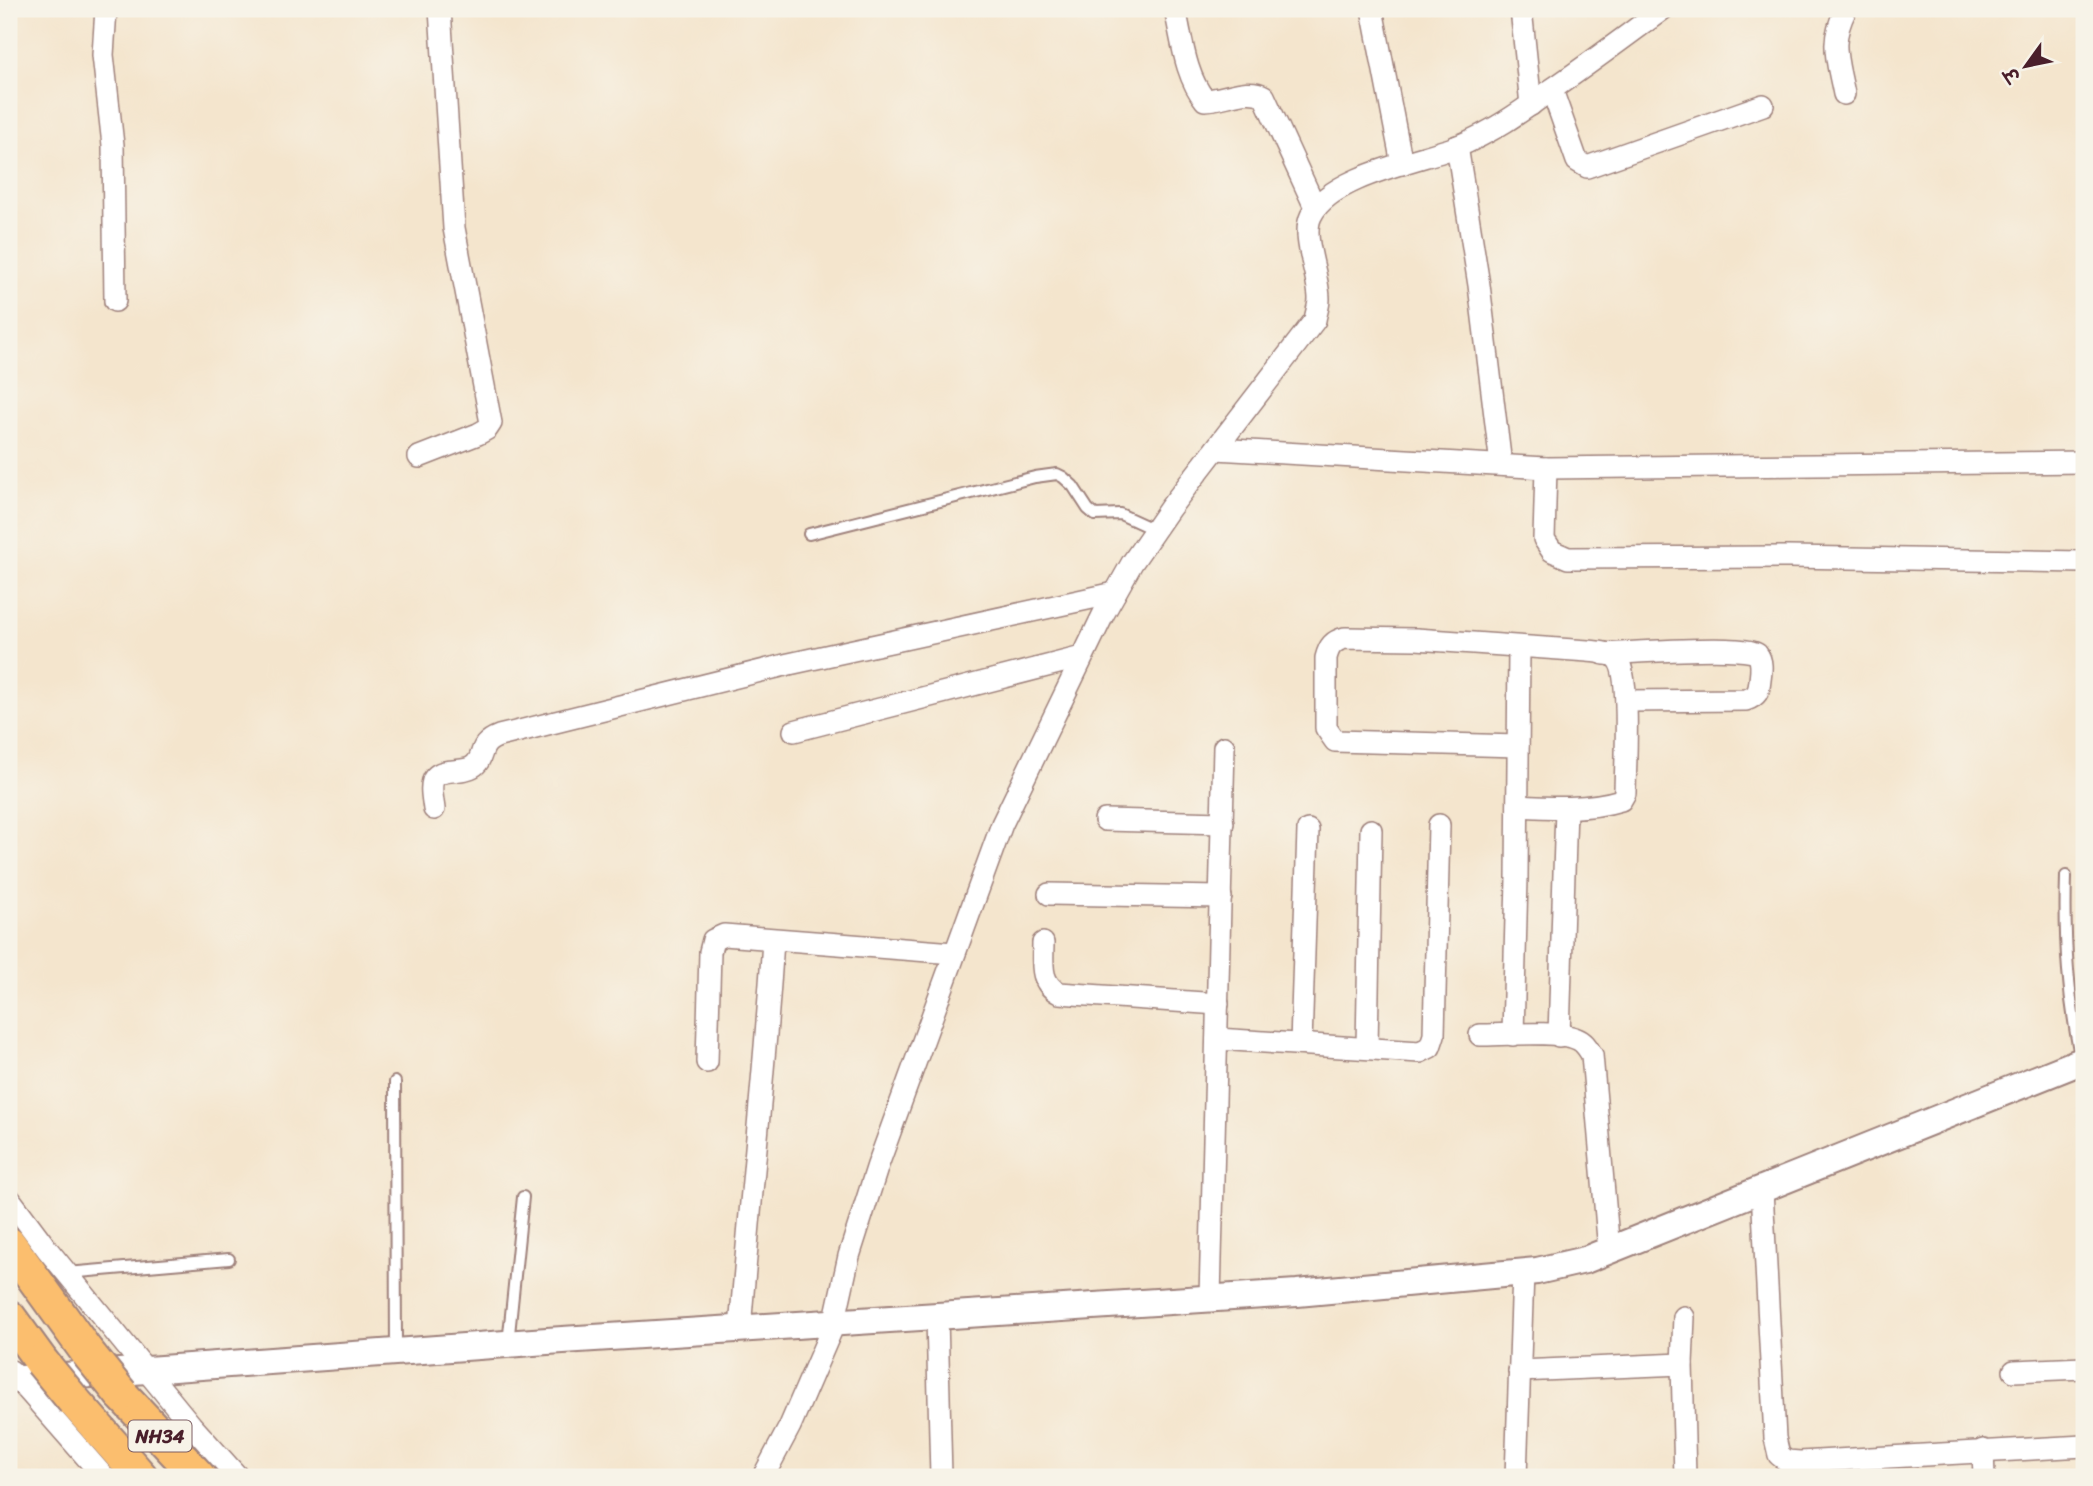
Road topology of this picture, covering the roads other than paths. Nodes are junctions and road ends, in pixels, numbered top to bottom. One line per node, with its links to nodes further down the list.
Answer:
1 (106, 9): 15 (street)
2 (440, 9): 17 (street)
3 (1175, 9): 14 (street)
4 (1372, 9): 13 (street)
5 (1521, 9): 10 (street)
6 (1663, 9): 8 (street)
7 (1846, 9): 9 (street)
8 (1552, 90): 10 (street); 11 (street)
9 (1844, 94)
10 (1531, 105): 12 (street)
11 (1763, 105)
12 (1457, 146): 13 (street); 19 (street)
13 (1402, 164): 14 (street)
14 (1315, 207): 16 (street)
15 (115, 302)
16 (1216, 449): 19 (street); 21 (street)
17 (419, 457)
18 (2084, 461): 20 (street)
19 (1501, 465): 20 (street)
20 (1546, 468): 23 (street)
21 (1155, 530): 22 (lane); 24 (street)
22 (809, 534)
23 (2084, 562)
24 (1115, 593): 27 (street); 34 (street)
25 (1519, 648): 26 (street); 30 (street); 30 (street)
26 (1604, 654): 28 (street); 28 (street)
27 (1082, 657): 29 (street); 45 (street)
28 (1626, 701): 33 (street)
29 (794, 730)
30 (1518, 746): 32 (street)
31 (1224, 747): 36 (street)
32 (1518, 806): 33 (street); 48 (street)
33 (1566, 808): 49 (street)
34 (434, 809)
35 (1105, 820): 36 (street)
36 (1223, 823): 42 (street)
37 (1439, 825): 52 (street)
38 (1308, 830): 51 (street)
39 (1371, 831): 52 (street)
40 (2066, 876): 53 (lane)
41 (1049, 894): 42 (street)
42 (1221, 897): 46 (street)
43 (774, 940): 45 (street); 54 (street); 69 (street)
44 (1043, 943): 46 (street)
45 (954, 953): 68 (street)
46 (1218, 1004): 50 (street)
47 (1480, 1035): 48 (street)
48 (1513, 1035): 49 (street)
49 (1559, 1036): 60 (street)
50 (1217, 1039): 51 (street); 64 (street)
51 (1301, 1044): 52 (street)
52 (1367, 1047)
53 (2083, 1060): 56 (street)
54 (707, 1062)
55 (395, 1082): 71 (lane)
56 (1762, 1190): 60 (street); 79 (street)
57 (523, 1197): 70 (lane)
58 (9, 1198): 63 (street)
59 (9, 1244): 82 (highway, NH34, bridge)
60 (1609, 1251): 62 (street)
61 (229, 1259): 63 (lane)
62 (1523, 1272): 64 (street); 75 (street)
63 (67, 1273): 74 (street)
64 (1210, 1298): 66 (street)
65 (9, 1317): 77 (highway, NH34)
66 (937, 1317): 68 (street); 85 (street)
67 (1684, 1317): 72 (street)
68 (834, 1324): 69 (street); 84 (street)
69 (740, 1330): 70 (street)
70 (508, 1344): 71 (street)
71 (396, 1352): 74 (street)
72 (1682, 1364): 75 (street); 87 (street)
73 (2084, 1368): 76 (street)
74 (147, 1370): 77 (street); 83 (street)
75 (1520, 1371): 86 (street)
76 (2014, 1371)
77 (19, 1372): 80 (street); 81 (highway, NH34, bridge)
78 (2084, 1446): 79 (street)
79 (1983, 1450): 88 (street)
80 (104, 1477)
81 (141, 1477)
82 (198, 1477)
83 (238, 1477)
84 (763, 1477)
85 (941, 1477)
86 (1516, 1477)
87 (1685, 1477)
88 (1984, 1477)

